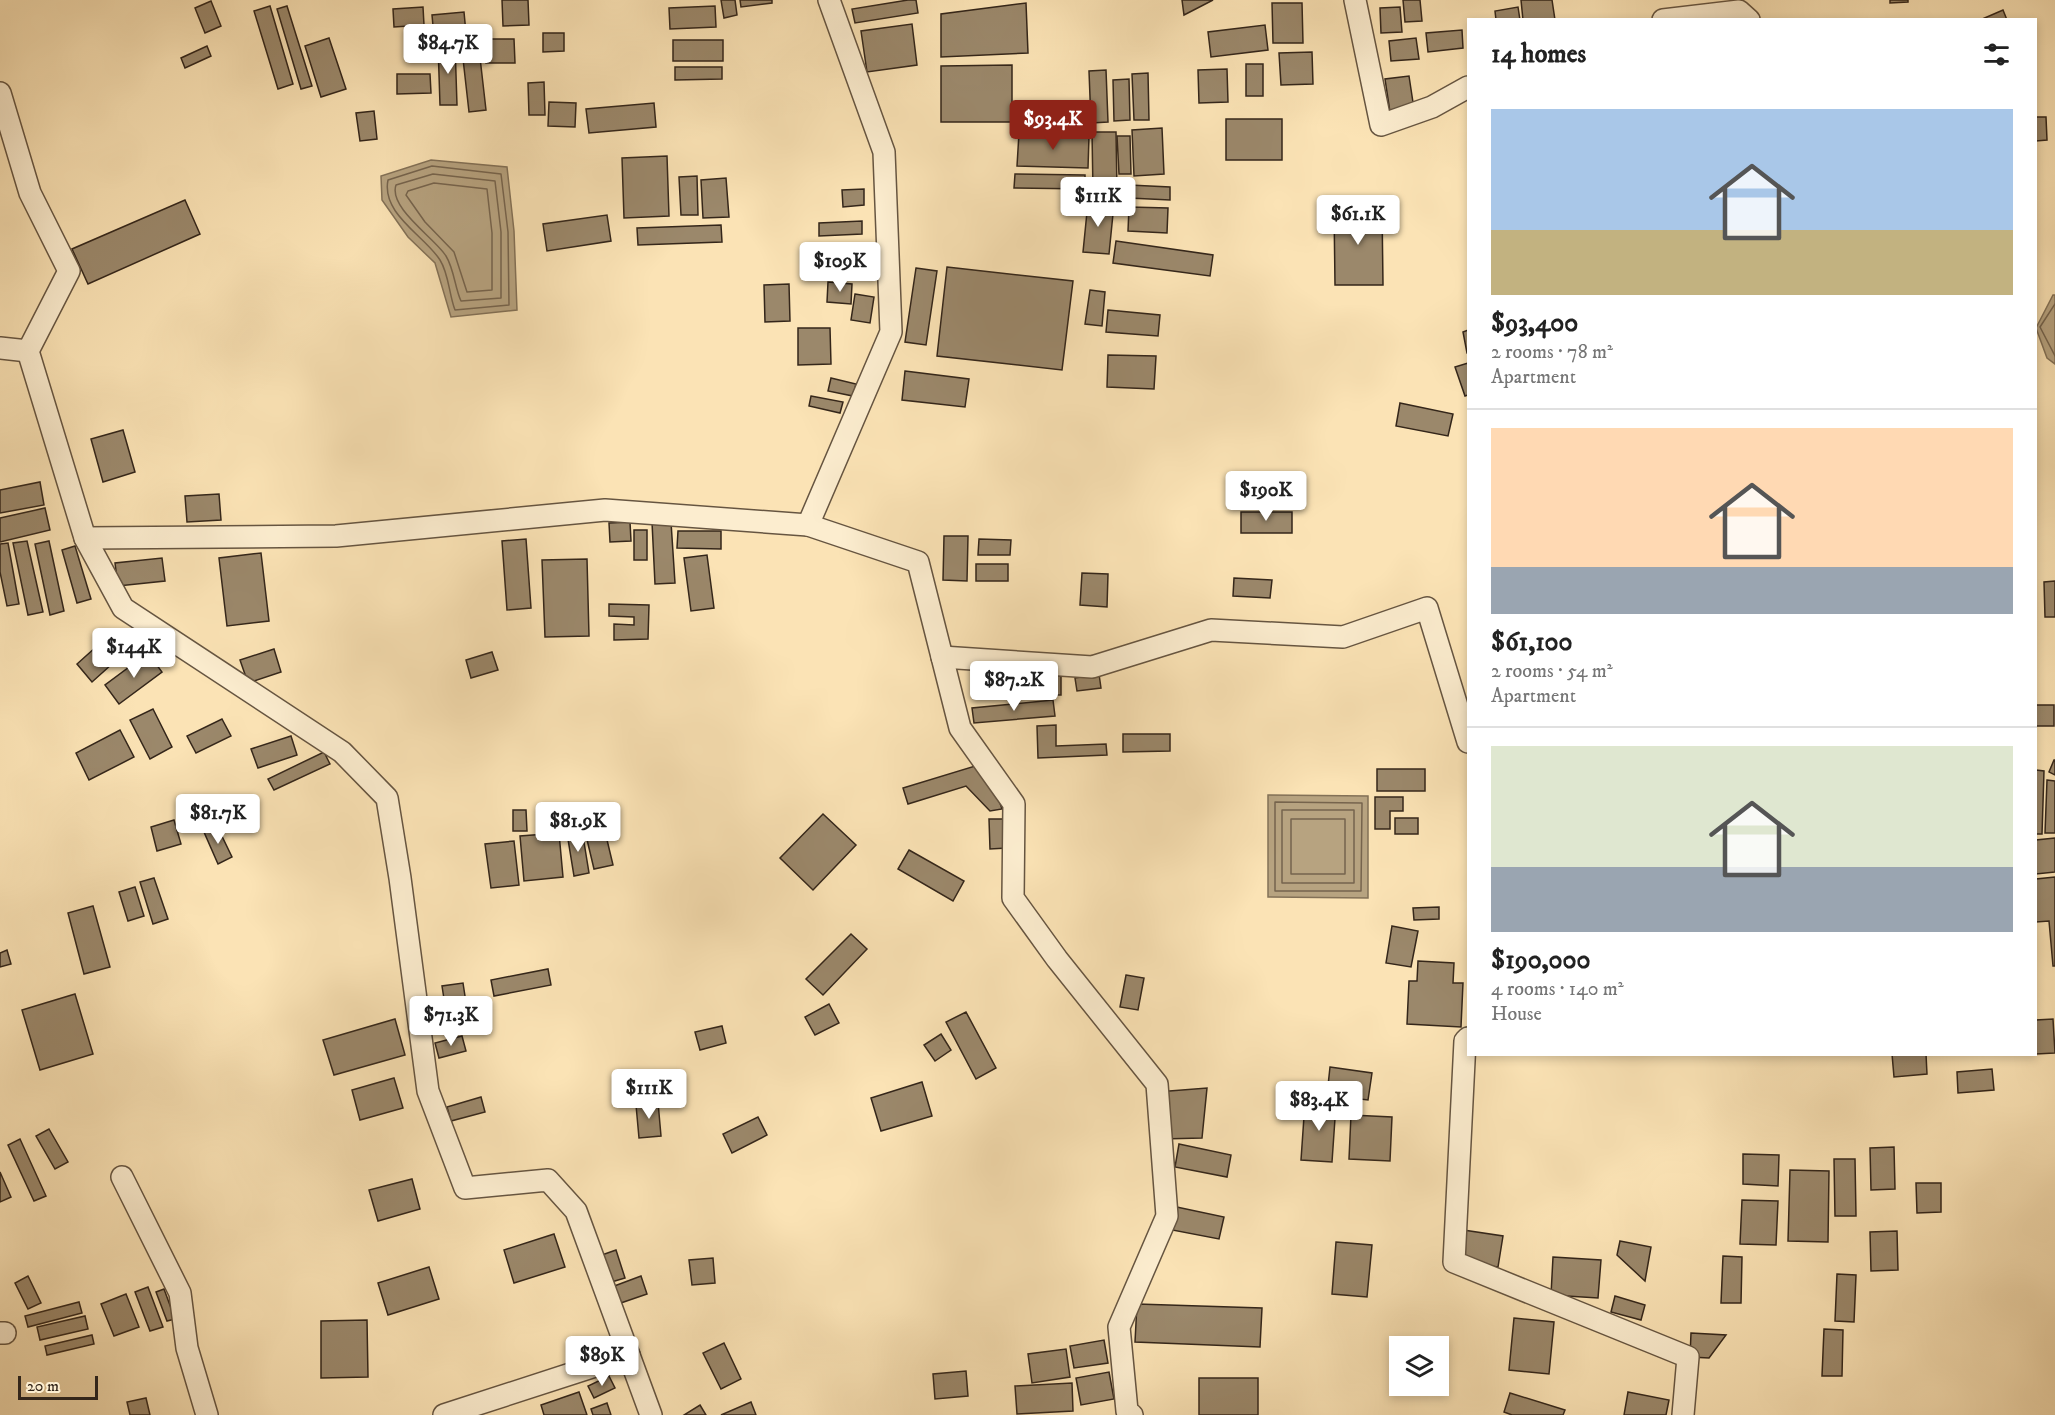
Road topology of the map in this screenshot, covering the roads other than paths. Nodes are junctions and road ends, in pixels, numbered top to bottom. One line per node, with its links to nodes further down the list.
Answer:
1 (829, 0): 9 (street)
2 (1355, 0): 5 (street)
3 (1680, 18): 4 (street)
4 (1747, 18)
5 (1467, 88)
6 (0, 93): 8 (street)
7 (0, 348): 8 (street)
8 (28, 351): 10 (street)
9 (808, 525): 10 (street); 11 (street)
10 (85, 538): 15 (street)
11 (942, 657): 12 (street); 19 (street)
12 (1467, 739)
13 (1467, 1039): 20 (street)
14 (122, 1177): 16 (street)
15 (629, 1355): 17 (street); 18 (street)
16 (207, 1415)
17 (444, 1415)
18 (651, 1415)
19 (1132, 1415)
20 (1683, 1415)

